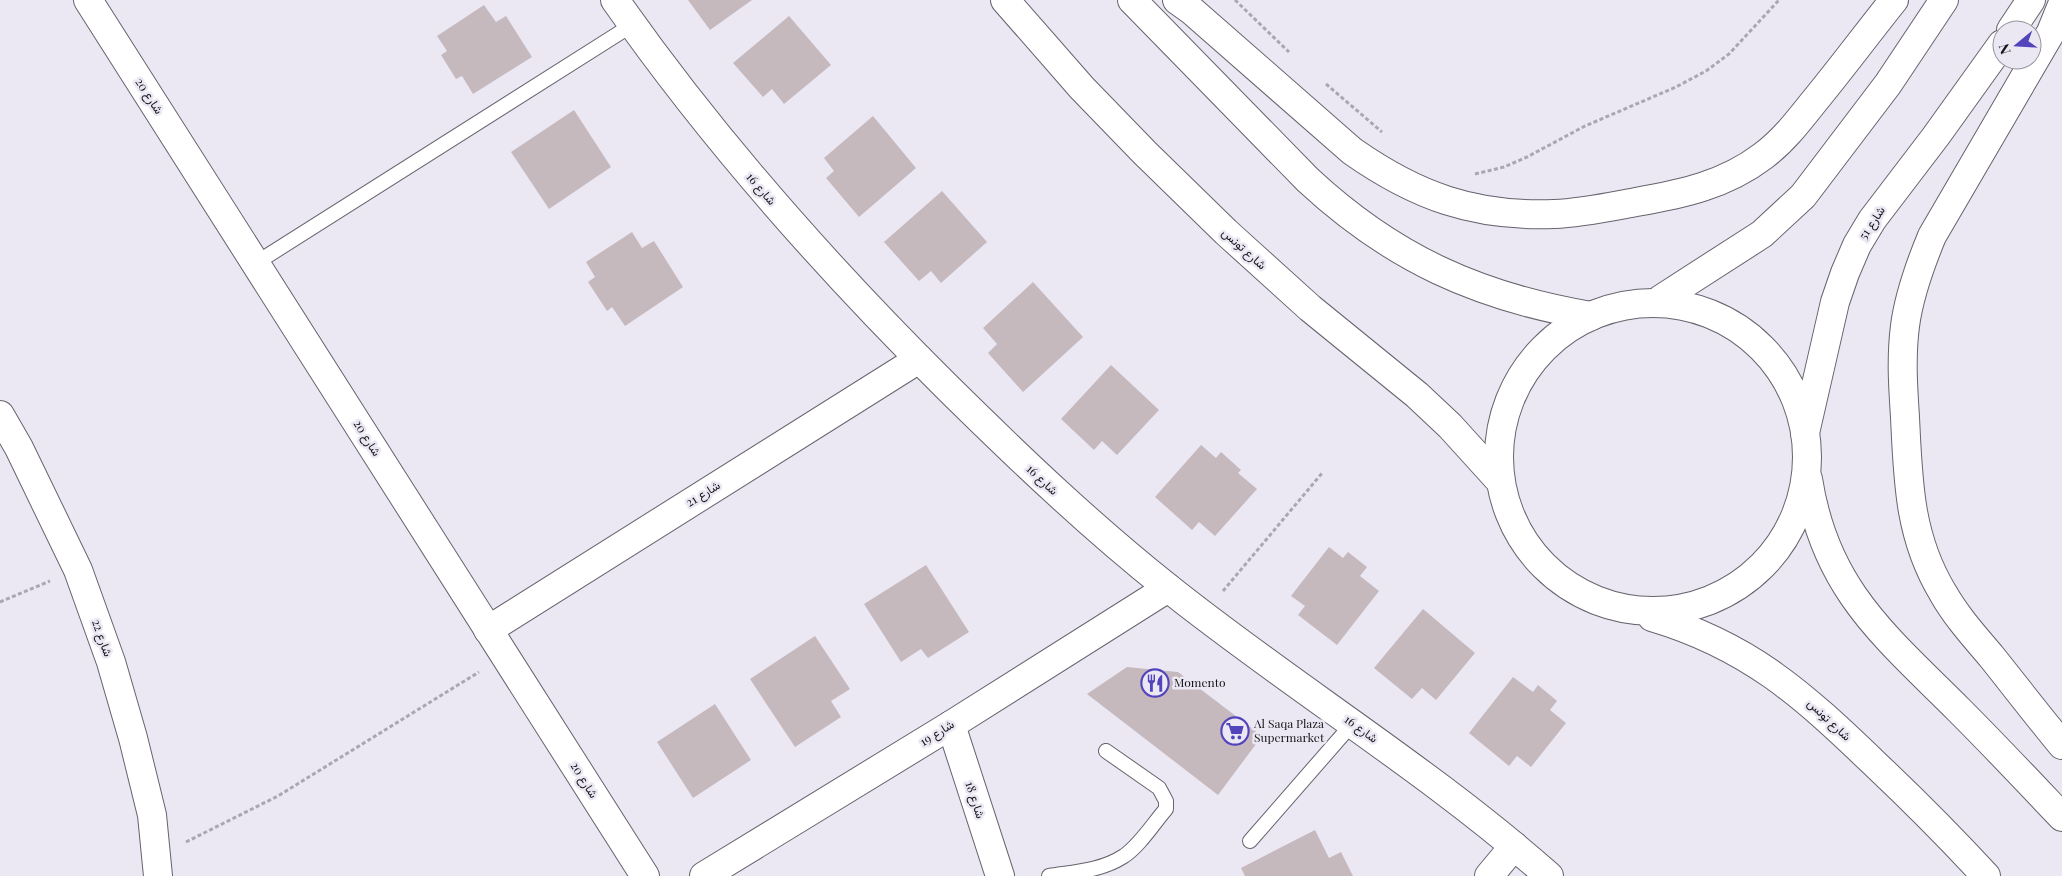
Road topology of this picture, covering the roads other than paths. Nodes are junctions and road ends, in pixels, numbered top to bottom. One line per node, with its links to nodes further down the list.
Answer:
1 (88, 0): 13 (street, شارع 20)
2 (614, 0): 11 (street, شارع 16)
3 (1005, 0): 20 (street, شارع تونس)
4 (1132, 0): 15 (street)
5 (1177, 0): 6 (street)
6 (1894, 0)
7 (1944, 0): 14 (street)
8 (2031, 0): 10 (street)
9 (2062, 4): 26 (street)
10 (2018, 20)
11 (632, 25): 13 (lane); 16 (street, شارع 16)
12 (1992, 58): 18 (street, شارع 51)
13 (256, 263): 23 (street, شارع 20)
14 (1661, 299): 15 (street); 18 (street)
15 (1591, 316): 20 (street)
16 (918, 358): 21 (street, شارع 16); 23 (street, شارع 21)
17 (0, 415): 31 (street, شارع 22)
18 (1805, 433): 19 (street)
19 (1807, 470): 22 (street); 28 (street)
20 (1499, 480): 22 (street, شارع تونس)
21 (1168, 588): 24 (street, شارع 16); 25 (street, شارع 19)
22 (1639, 612): 38 (street, شارع تونس)
23 (488, 630): 32 (street, شارع 20)
24 (1353, 723): 29 (lane); 30 (street, شارع 16)
25 (951, 725): 33 (street, شارع 19); 34 (street, شارع 18)
26 (2062, 745)
27 (1106, 751): 35 (lane)
28 (2062, 817)
29 (1250, 841)
30 (1514, 846): 36 (street); 37 (street, شارع 16)
31 (157, 866)
32 (645, 876)
33 (704, 876)
34 (1000, 876)
35 (1049, 876)
36 (1489, 876)
37 (1549, 876)
38 (1986, 876)

